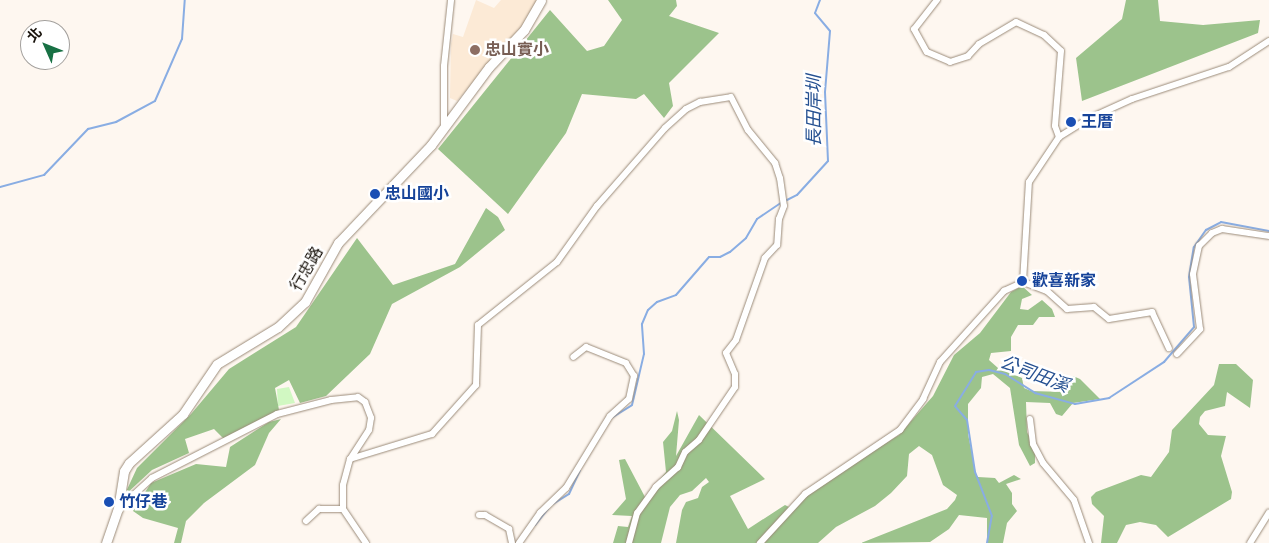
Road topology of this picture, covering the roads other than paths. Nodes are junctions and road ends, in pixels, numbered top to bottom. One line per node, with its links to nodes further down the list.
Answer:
1 (451, 0): 5 (street)
2 (541, 0): 5 (street, 行忠路)
3 (937, 0): 6 (street)
4 (1269, 41): 6 (street)
5 (444, 126): 14 (street, 行忠路)
6 (1059, 137): 8 (street)
7 (1269, 236): 10 (street)
8 (1023, 282): 9 (street); 24 (street)
9 (1169, 348)
10 (1177, 354)
11 (573, 357): 22 (street)
12 (1030, 419): 25 (street)
13 (350, 460): 14 (street); 15 (street); 23 (street)
14 (118, 509): 19 (street, 行忠路)
15 (343, 509): 18 (street); 20 (street)
16 (1269, 513): 26 (street)
17 (479, 516): 21 (street)
18 (306, 521)
19 (106, 543)
20 (366, 543)
21 (512, 543)
22 (519, 543)
23 (629, 543)
24 (760, 543)
25 (1089, 543)
26 (1250, 543)

